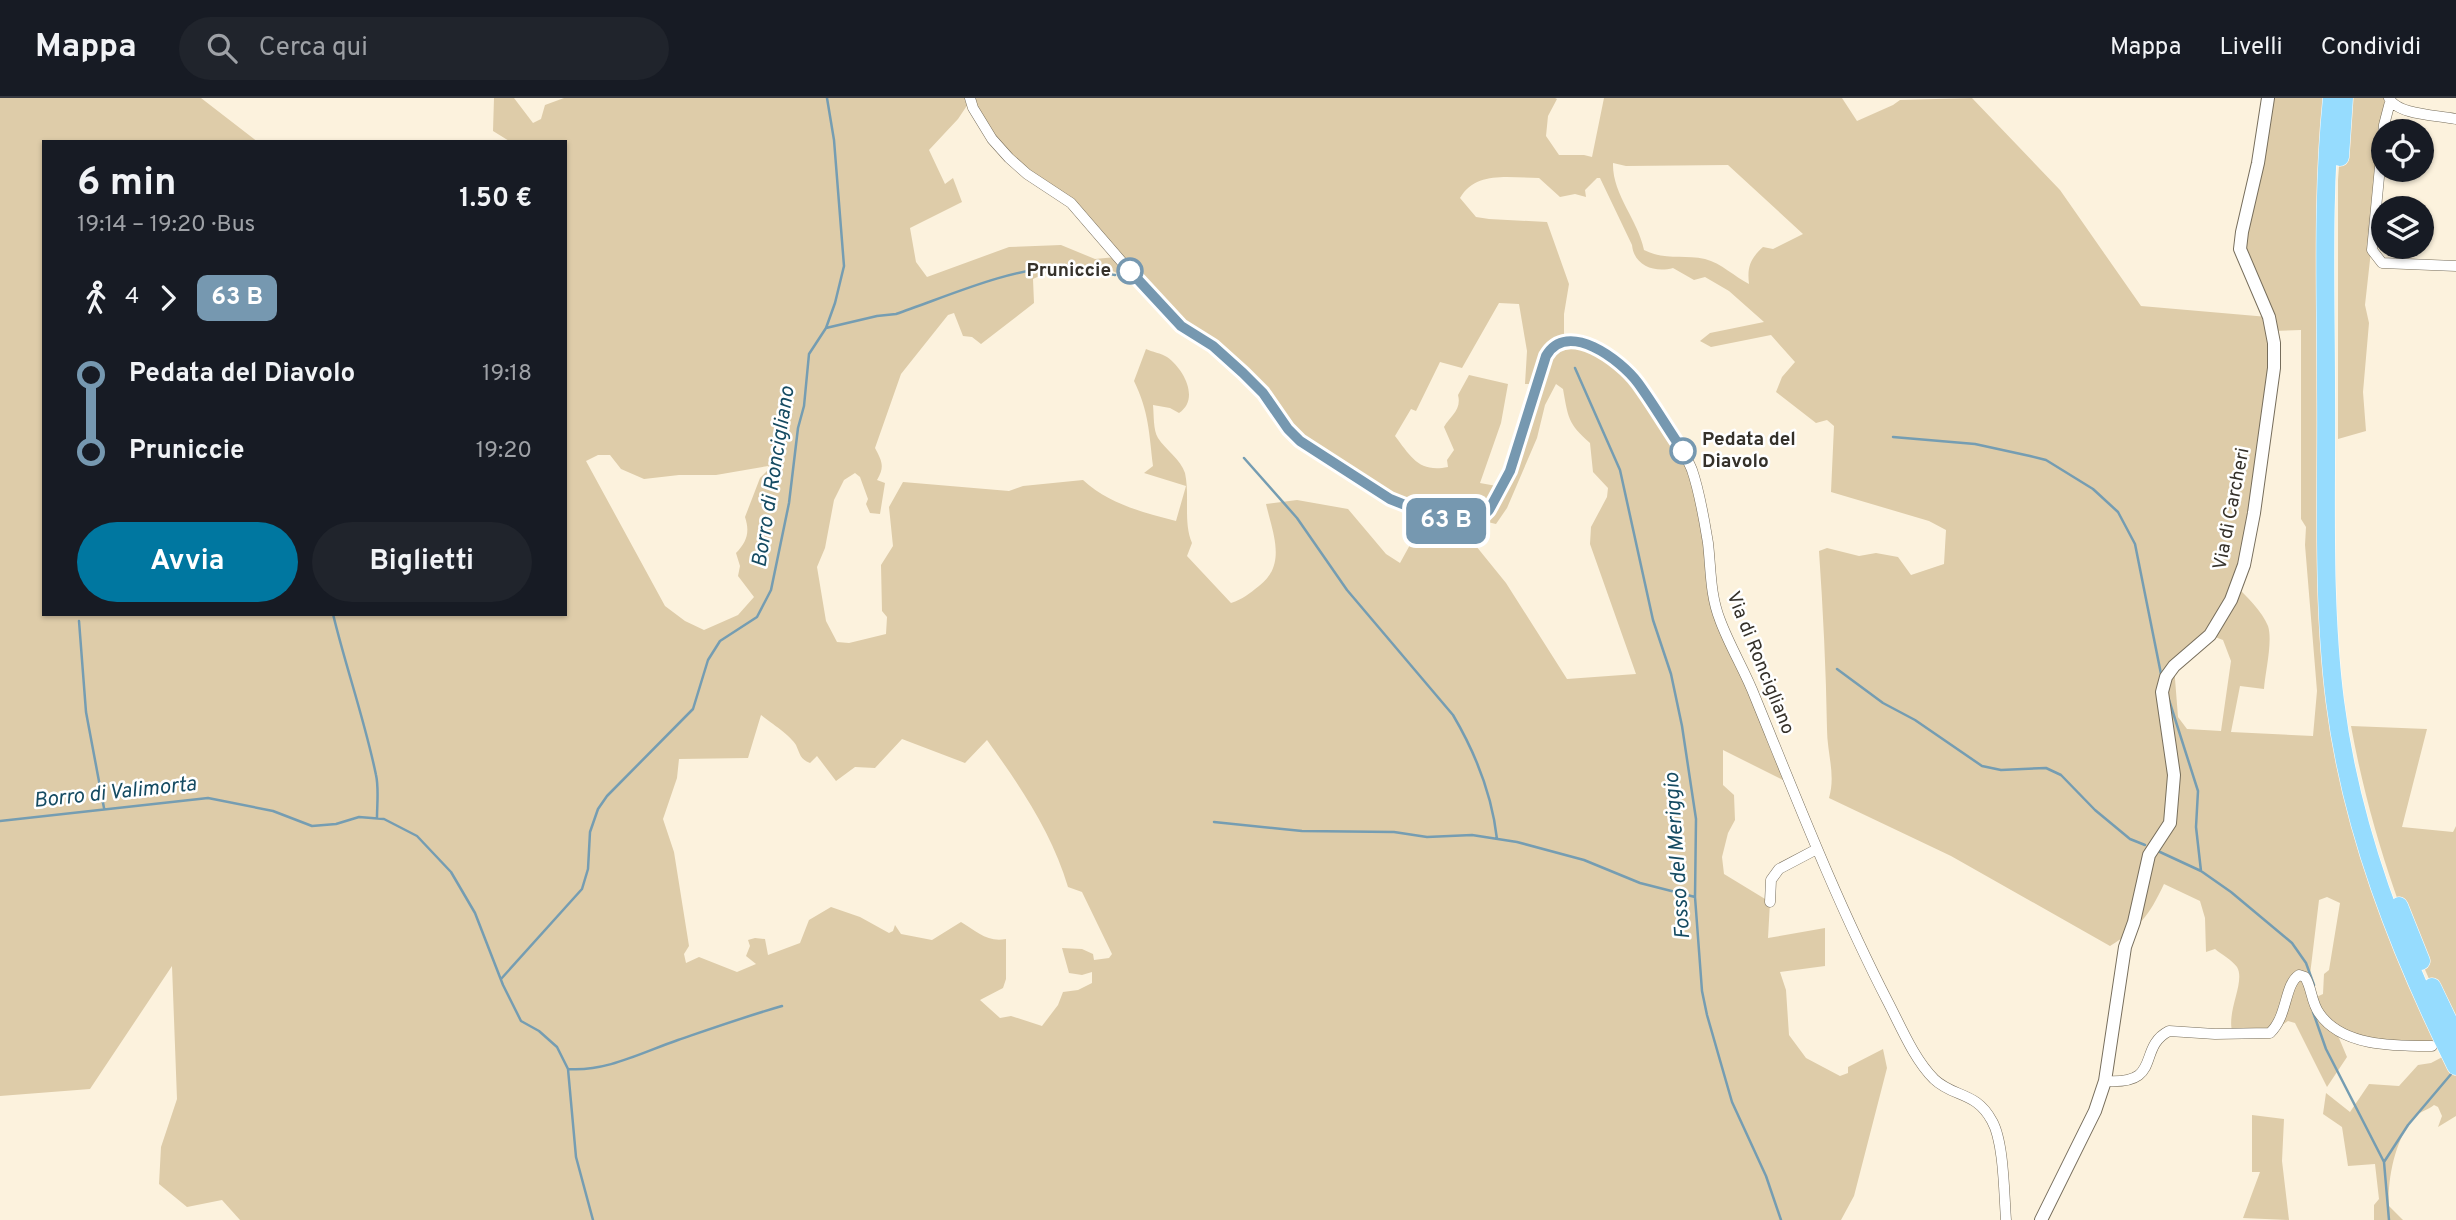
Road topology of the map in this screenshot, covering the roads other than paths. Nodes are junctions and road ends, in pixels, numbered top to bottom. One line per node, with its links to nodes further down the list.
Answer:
1 (970, 98): 8 (street, Via di Roncigliano)
2 (2268, 98): 13 (street, Via di Carcheri)
3 (2332, 98): 12 (highway)
4 (2344, 98): 10 (highway)
5 (2389, 100): 6 (street); 7 (street)
6 (2456, 119)
7 (2456, 266)
8 (1817, 849): 9 (street); 14 (street, Via di Roncigliano)
9 (1770, 902)
10 (2456, 1037)
11 (2432, 1046): 13 (street)
12 (2456, 1066)
13 (2105, 1081): 15 (street, Via di Carcheri)
14 (2006, 1220)
15 (2041, 1220)

